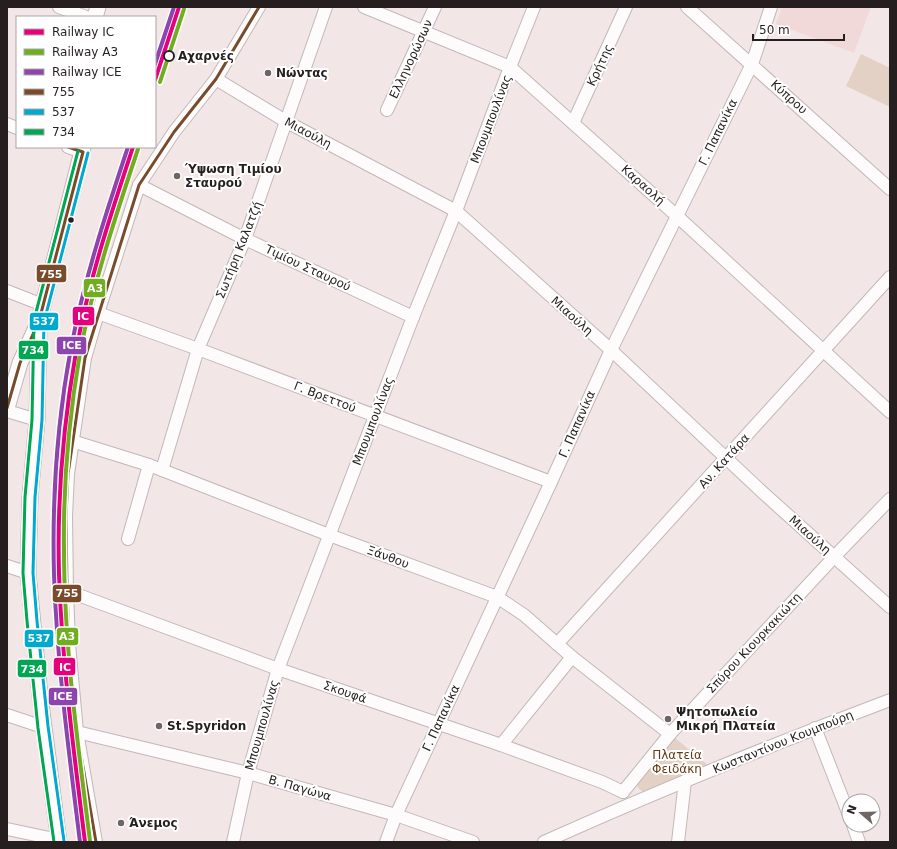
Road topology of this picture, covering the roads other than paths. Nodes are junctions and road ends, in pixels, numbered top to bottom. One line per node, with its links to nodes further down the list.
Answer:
1 (59, 7): 10 (street)
2 (259, 7): 14 (street)
3 (326, 7): 16 (street, Σωτήρη Καλατζή)
4 (364, 7): 11 (street, Καραολή)
5 (435, 7): 11 (street, Ελληνορώσων)
6 (534, 7): 13 (street, Μπουμπουλίνας)
7 (626, 7): 17 (street, Κρήτης)
8 (687, 7): 12 (street, Κύπρου)
9 (771, 7): 12 (street, Γ. Παπανίκα)
10 (83, 16)
11 (424, 31): 13 (street, Καραολή); 15 (street, Ελληνορώσων)
12 (752, 64): 20 (street, Κύπρου); 22 (street, Γ. Παπανίκα)
13 (510, 67): 17 (street, Καραολή); 21 (street, Μπουμπουλίνας)
14 (216, 78): 16 (street, Μιαούλη); 19 (street)
15 (388, 110)
16 (287, 122): 21 (street, Μιαούλη); 23 (street, Σωτήρη Καλατζή)
17 (573, 122): 22 (street, Καραολή)
18 (83, 149): 26 (main road)
19 (139, 185): 23 (street, Τιμίου Σταυρού); 27 (street)
20 (890, 189)
21 (456, 211): 28 (street, Μπουμπουλίνας); 31 (street, Μιαούλη)
22 (677, 216): 31 (street, Γ. Παπανίκα); 32 (street, Καραολή)
23 (245, 239): 28 (street, Τιμίου Σταυρού); 30 (street, Σωτήρη Καλατζή)
24 (890, 277): 32 (street, Αν. Κατάρα)
25 (7, 291): 26 (street)
26 (43, 305): 29 (main road)
27 (98, 313): 30 (street, Γ. Βρεττού); 37 (street)
28 (413, 317): 35 (street, Μπουμπουλίνας)
29 (39, 321): 33 (main road); 36 (main road)
30 (198, 349): 35 (street, Γ. Βρεττού); 40 (street, Σωτήρη Καλατζή)
31 (611, 350): 38 (street, Μιαούλη); 41 (street, Γ. Παπανίκα)
32 (823, 351): 34 (street, Καραολή); 38 (street, Αν. Κατάρα)
33 (7, 409): 36 (street)
34 (890, 412)
35 (375, 417): 41 (street, Γ. Βρεττού); 43 (street, Μπουμπουλίνας)
36 (37, 420): 47 (main road)
37 (72, 440): 39 (street, Ξάνθου); 48 (street)
38 (726, 458): 45 (street, Μιαούλη); 51 (street, Αν. Κατάρα)
39 (149, 465): 40 (street, Ξάνθου); 44 (street)
40 (162, 470): 43 (street, Ξάνθου)
41 (551, 482): 49 (street, Γ. Παπανίκα)
42 (890, 499): 45 (street, Σπύρου Κιουρκακιώτη)
43 (329, 535): 49 (street, Ξάνθου); 53 (street, Μπουμπουλίνας)
44 (128, 539)
45 (834, 557): 50 (street, Μιαούλη); 60 (street, Σπύρου Κιουρκακιώτη)
46 (7, 566): 47 (street)
47 (28, 573): 57 (main road)
48 (67, 590): 53 (street, Σκουφά); 59 (street)
49 (498, 597): 51 (street, Ξάνθου); 56 (street, Γ. Παπανίκα)
50 (890, 607)
51 (557, 644): 52 (street, Ξάνθου)
52 (572, 657): 60 (street, Ξάνθου); 61 (street)
53 (278, 669): 56 (street, Σκουφά); 62 (street, Μπουμπουλίνας)
54 (890, 700): 58 (street, Κωσταντίνου Κουμπούρη)
55 (7, 715): 57 (street)
56 (439, 724): 61 (street, Σκουφά); 67 (street, Γ. Παπανίκα)
57 (43, 727): 69 (main road)
58 (815, 728): 63 (street, Κωσταντίνου Κουμπούρη); 65 (street)
59 (77, 732): 62 (street, Β. Παγώνα); 70 (street)
60 (670, 734): 64 (street, Σπύρου Κιουρκακιώτη)
61 (500, 745): 64 (street, Σκουφά)
62 (248, 773): 67 (street, Β. Παγώνα); 71 (street, Μπουμπουλίνας)
63 (686, 781): 66 (street, Κωσταντίνου Κουμπούρη); 75 (street)
64 (623, 792): 66 (street)
65 (841, 795)
66 (628, 804): 74 (street, Κωσταντίνου Κουμπούρη)
67 (396, 815): 72 (street, Γ. Παπανίκα); 73 (street, Β. Παγώνα)
68 (7, 830): 69 (street)
69 (58, 841)
70 (96, 842)
71 (233, 842)
72 (386, 842)
73 (473, 842)
74 (544, 842)
75 (678, 842)

